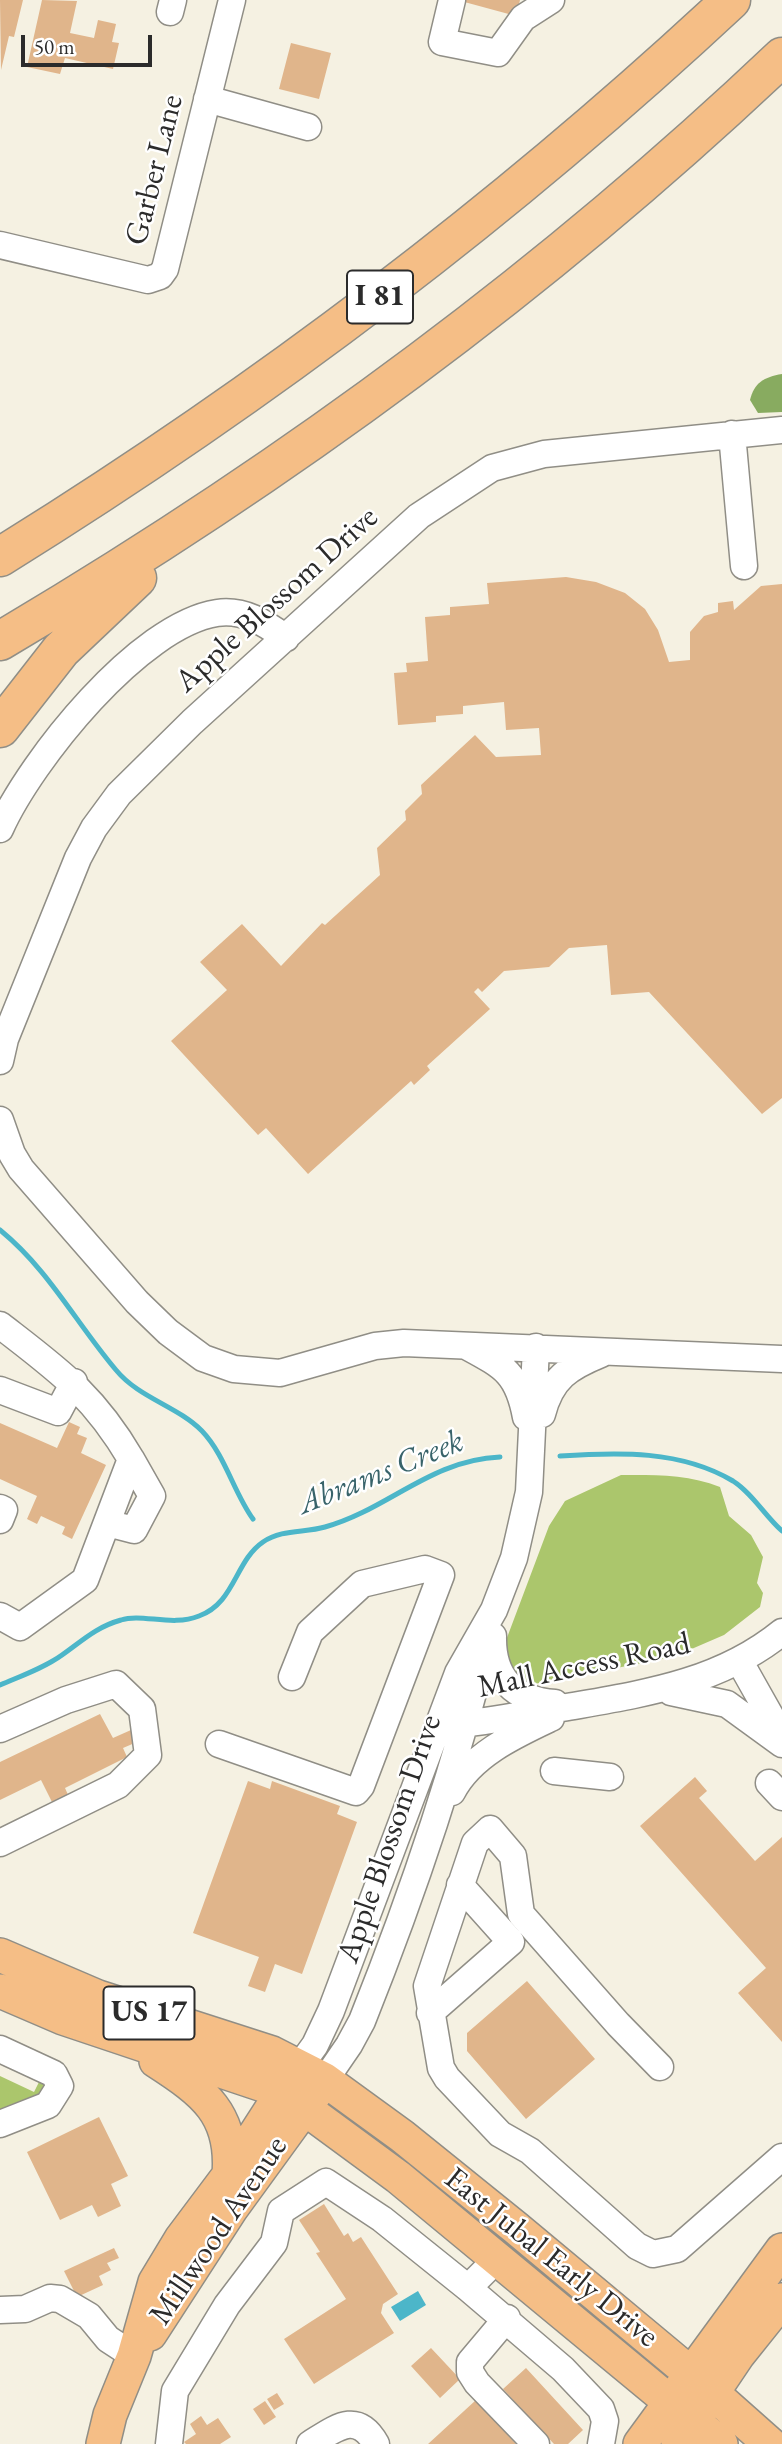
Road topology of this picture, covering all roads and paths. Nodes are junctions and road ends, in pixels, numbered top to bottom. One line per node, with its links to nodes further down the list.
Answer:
1 (232, 0): 6 (street, Garber Lane)
2 (452, 0): 3 (street)
3 (551, 0)
4 (731, 0): 12 (highway, I 81)
5 (782, 57): 11 (highway, I 81)
6 (208, 99): 7 (street); 8 (street, Garber Lane)
7 (309, 127)
8 (0, 245)
9 (782, 430): 10 (street, Apple Blossom Drive)
10 (732, 434): 13 (street); 14 (street, Apple Blossom Drive)
11 (269, 470): 15 (highway, I 81); 16 (highway)
12 (0, 557)
13 (744, 566)
14 (286, 638): 17 (street); 18 (street, Apple Blossom Drive)
15 (0, 641)
16 (0, 728)
17 (0, 829)
18 (0, 1061)
19 (0, 1120): 21 (street)
20 (0, 1325): 25 (street)
21 (462, 1344): 22 (street); 27 (street)
22 (536, 1347): 23 (street); 27 (street, Apple Blossom Drive)
23 (608, 1351): 24 (street); 27 (street)
24 (782, 1359)
25 (74, 1382): 26 (street); 31 (street)
26 (0, 1390)
27 (532, 1450): 30 (street, Apple Blossom Drive)
28 (0, 1508): 29 (street)
29 (0, 1520)
30 (494, 1610): 36 (street); 37 (street, Apple Blossom Drive); 38 (street, Apple Blossom Drive)
31 (7, 1629)
32 (782, 1632): 33 (street, Mall Access Road)
33 (740, 1662): 35 (street, Mall Access Road); 40 (street, Mall Access Road)
34 (292, 1677): 41 (street)
35 (659, 1690): 36 (street, Mall Access Road); 42 (street)
36 (578, 1705): 37 (street, Mall Access Road); 45 (street)
37 (467, 1724): 38 (street, Mall Access Road); 45 (street, Apple Blossom Drive)
38 (438, 1726): 55 (street, Apple Blossom Drive)
39 (0, 1729): 46 (street)
40 (782, 1735)
41 (219, 1744)
42 (782, 1744)
43 (554, 1771): 44 (street)
44 (610, 1777)
45 (436, 1820): 47 (street); 55 (street, Apple Blossom Drive)
46 (0, 1843)
47 (475, 1843): 48 (street); 54 (street)
48 (460, 1885): 51 (street); 51 (street)
49 (0, 1955): 55 (main road, US 17)
50 (0, 1991): 52 (main road, Millwood Avenue / US 17)
51 (430, 2013): 57 (street)
52 (119, 2037): 55 (main road, Millwood Avenue); 58 (main road, US 17)
53 (0, 2049): 56 (street)
54 (660, 2067)
55 (303, 2086): 58 (main road, Millwood Avenue); 60 (main road, East Jubal Early Drive); 65 (main road, Millwood Avenue); 66 (main road, East Jubal Early Drive)
56 (0, 2124)
57 (782, 2157)
58 (229, 2175): 65 (main road, Millwood Avenue)
59 (782, 2250): 66 (main road)
60 (497, 2259): 61 (street); 67 (main road, East Jubal Early Drive)
61 (468, 2288): 64 (street); 69 (street)
62 (780, 2309): 66 (main road)
63 (0, 2310): 65 (street)
64 (507, 2318): 72 (street); 73 (street)
65 (134, 2356): 68 (main road, Millwood Avenue)
66 (702, 2383): 67 (main road); 76 (main road, East Jubal Early Drive)
67 (681, 2423): 74 (main road); 75 (main road, East Jubal Early Drive)
68 (103, 2444)
69 (169, 2444)
70 (310, 2444): 71 (street)
71 (376, 2444)
72 (536, 2444)
73 (601, 2444)
74 (640, 2444)
75 (721, 2444)
76 (771, 2444)

